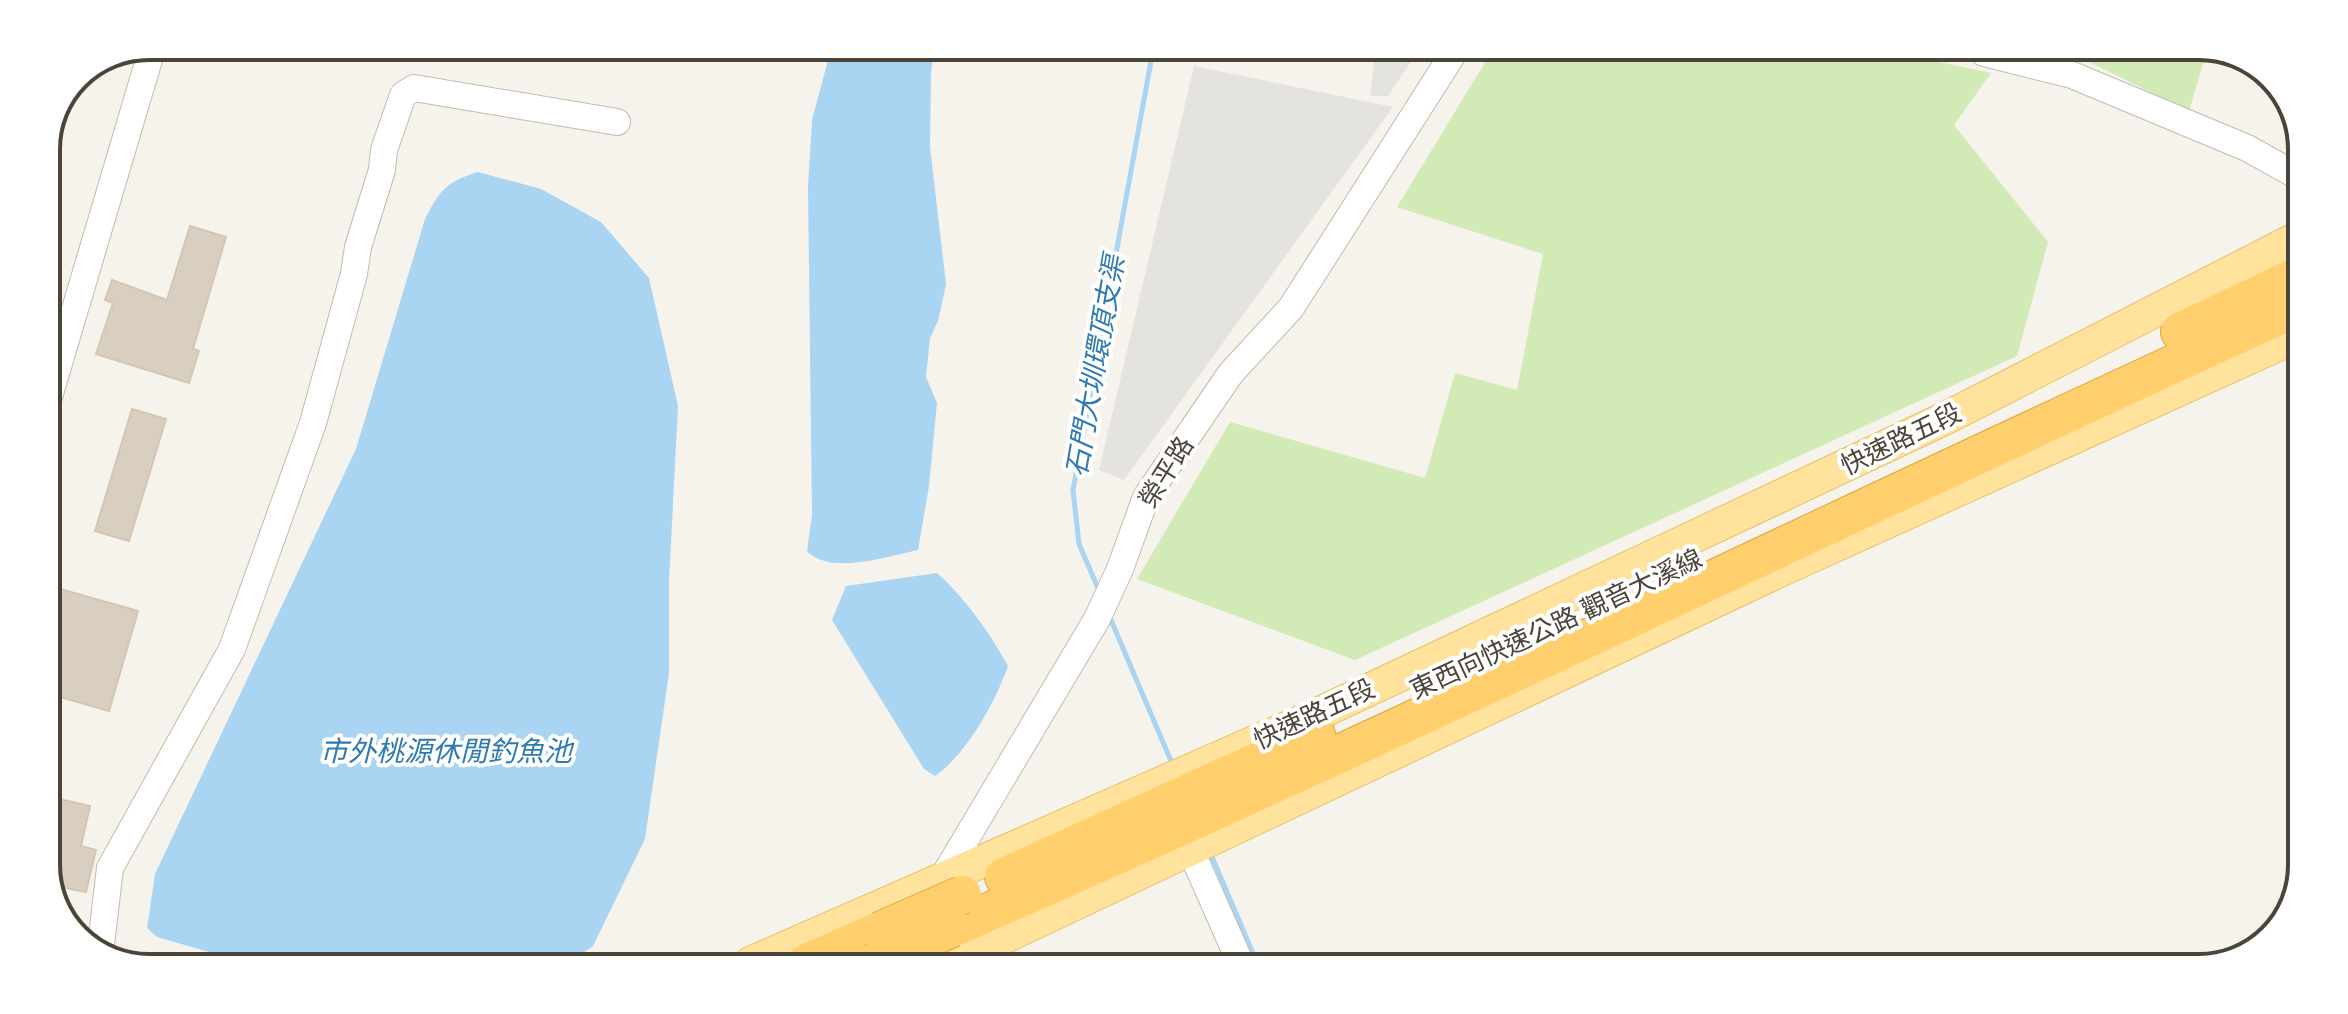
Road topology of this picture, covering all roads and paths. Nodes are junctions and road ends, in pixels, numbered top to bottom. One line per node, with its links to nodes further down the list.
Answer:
1 (149, 60): 10 (street)
2 (1449, 60): 12 (street, 榮平路)
3 (2012, 60): 5 (street)
4 (617, 122): 13 (street)
5 (2288, 171)
6 (2288, 243): 12 (main road, 快速路五段)
7 (2288, 281): 11 (highway, 東西向快速公路 觀音大溪線)
8 (2288, 311): 11 (highway, 東西向快速公路 觀音大溪線)
9 (2288, 340): 11 (main road)
10 (60, 360)
11 (1191, 817): 12 (highway, 東西向快速公路 觀音大溪線); 18 (street)
12 (951, 917): 14 (main road, 快速路五段); 15 (highway, 東西向快速公路 觀音大溪線, bridge); 16 (highway, 東西向快速公路 觀音大溪線, bridge); 17 (street, 榮平路)
13 (102, 940)
14 (789, 954)
15 (835, 954)
16 (888, 954)
17 (911, 954)
18 (1238, 954)

